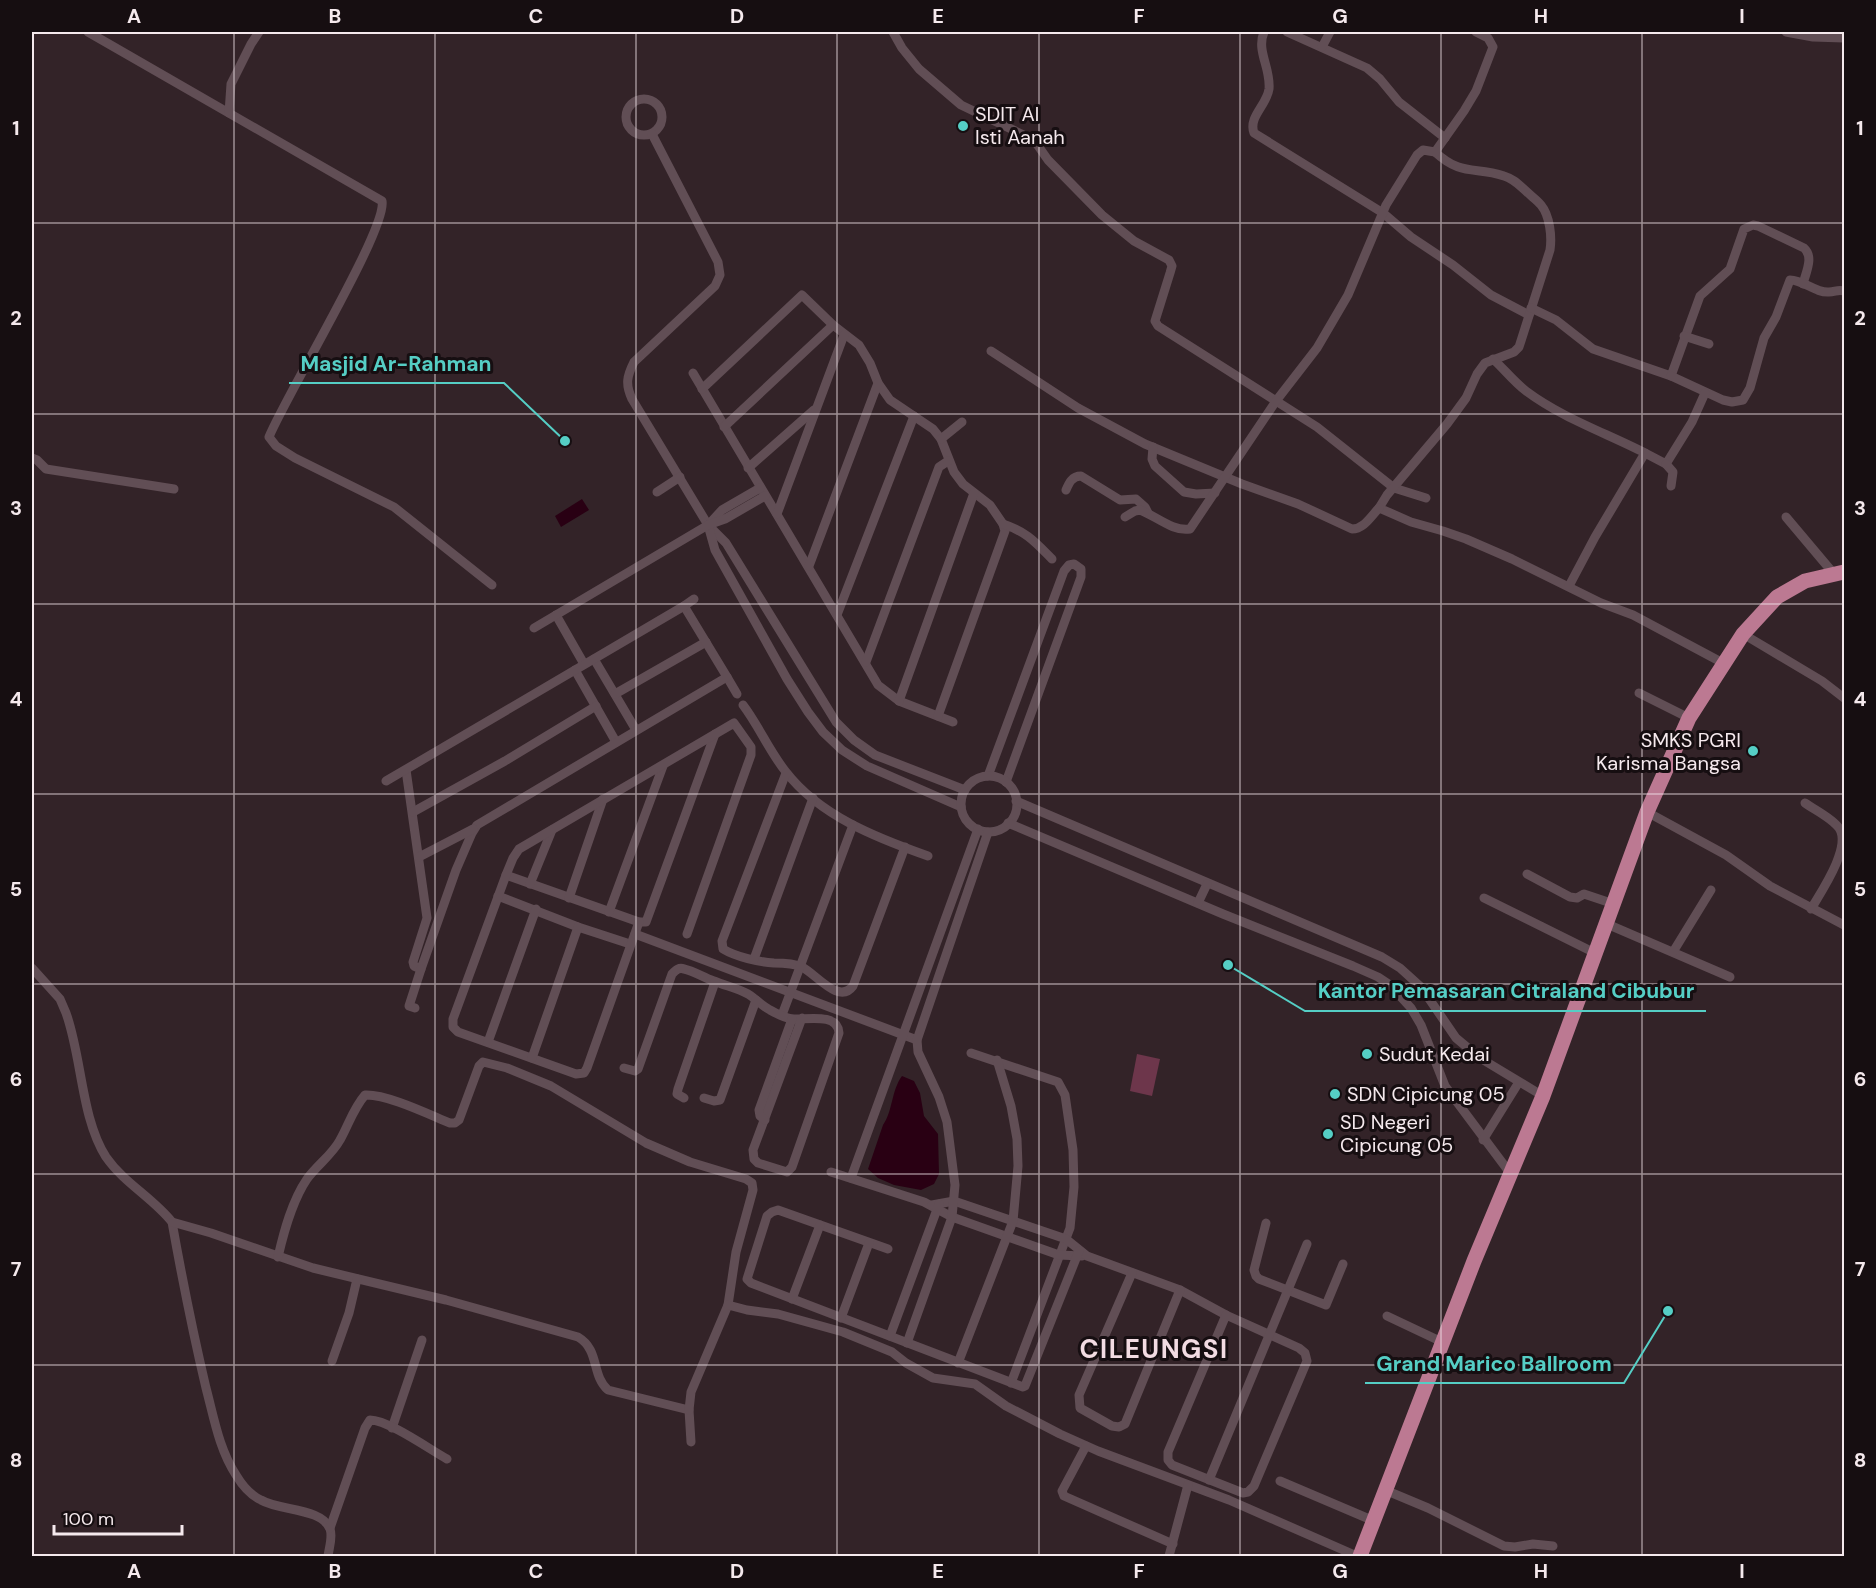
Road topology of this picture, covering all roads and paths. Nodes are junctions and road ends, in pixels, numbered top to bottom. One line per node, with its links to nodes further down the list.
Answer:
1 (88, 32): 11 (street)
2 (259, 32): 11 (street)
3 (893, 32): 30 (street)
4 (1264, 32): 15 (street)
5 (1287, 32): 10 (street)
6 (1330, 32): 10 (street)
7 (1476, 32): 13 (street)
8 (1786, 32): 9 (street)
9 (1845, 38)
10 (1322, 47): 13 (street)
11 (229, 113): 63 (street)
12 (652, 134): 12 (street); 42 (street)
13 (1445, 138): 14 (street)
14 (1435, 152): 15 (street); 18 (street)
15 (1383, 213): 18 (street); 30 (street)
16 (1803, 284): 17 (street); 21 (street); 29 (street)
17 (1845, 291)
18 (1530, 311): 24 (street); 26 (street)
19 (833, 326): 20 (street); 28 (street); 34 (street)
20 (844, 335): 27 (street); 31 (street)
21 (1684, 336): 22 (street); 26 (street)
22 (1709, 344)
23 (992, 351): 36 (street)
24 (1493, 359): 37 (street); 45 (street)
25 (693, 373): 28 (street)
26 (1671, 376): 29 (street)
27 (878, 383): 32 (street); 61 (street)
28 (702, 389): 34 (street)
29 (1705, 393): 40 (street)
30 (1276, 401): 43 (street); 45 (street)
31 (817, 408): 41 (street); 55 (street)
32 (914, 416): 35 (street); 68 (street)
33 (962, 422): 35 (street)
34 (724, 427): 41 (street)
35 (940, 439): 39 (street)
36 (1153, 447): 43 (street); 51 (street)
37 (1645, 453): 40 (street); 64 (street)
38 (32, 458): 46 (street)
39 (948, 461): 50 (street); 73 (street)
40 (1666, 464): 44 (street)
41 (748, 468): 49 (street)
42 (680, 477): 48 (street); 59 (street)
43 (1227, 477): 51 (street); 53 (street)
44 (1671, 486)
45 (1394, 488): 52 (street); 53 (street)
46 (174, 489)
47 (1066, 490): 54 (street)
48 (657, 492)
49 (763, 492): 55 (street); 59 (street)
50 (974, 493): 58 (street); 82 (street)
51 (1215, 493): 54 (street)
52 (1426, 498)
53 (1379, 508): 64 (street)
54 (1148, 513): 56 (street)
55 (777, 514): 61 (street)
56 (1125, 517)
57 (1786, 517): 62 (street)
58 (1004, 524): 60 (street); 85 (street)
59 (708, 525): 67 (street); 97 (street); 102 (street)
60 (1052, 559)
61 (808, 566): 68 (street)
62 (1839, 573): 70 (main road)
63 (492, 585)
64 (1569, 586): 74 (street)
65 (694, 599): 66 (street)
66 (684, 606): 71 (street); 72 (street)
67 (556, 615): 69 (street); 75 (street)
68 (837, 615): 73 (street)
69 (534, 628)
70 (1743, 634): 74 (main road); 81 (street)
71 (706, 642): 77 (street); 79 (street)
72 (594, 659): 75 (street); 79 (street)
73 (866, 662): 82 (street)
74 (1723, 663): 86 (main road)
75 (584, 664): 76 (street)
76 (575, 670): 84 (street); 92 (street)
77 (727, 677): 80 (street); 88 (street)
78 (1639, 693): 86 (street)
79 (615, 694): 88 (street)
80 (737, 694)
81 (1845, 698)
82 (899, 701): 85 (street)
83 (743, 705): 93 (street)
84 (596, 706): 90 (street); 103 (street)
85 (938, 716): 87 (street)
86 (1689, 718): 104 (main road)
87 (953, 722)
88 (636, 730): 90 (street)
89 (715, 734): 91 (street); 133 (street); 139 (street)
90 (616, 742): 108 (street)
91 (663, 766): 99 (street); 129 (street)
92 (406, 770): 95 (street); 103 (street)
93 (786, 773): 98 (street); 143 (street)
94 (988, 776): 96 (street); 96 (street); 97 (street)
95 (386, 781)
96 (1006, 782): 100 (street)
97 (965, 790): 102 (street)
98 (813, 798): 106 (street); 143 (street)
99 (603, 799): 110 (street); 123 (street)
100 (1016, 801): 105 (street); 120 (street)
101 (1805, 803): 107 (street)
102 (961, 807): 109 (street)
103 (412, 812): 114 (street)
104 (1647, 812): 126 (main road); 128 (street)
105 (1008, 823): 111 (street); 125 (street)
106 (853, 825): 112 (street); 144 (street)
107 (1843, 827): 128 (street)
108 (474, 829): 114 (street); 132 (street)
109 (978, 829): 111 (street); 115 (street)
110 (552, 830): 117 (street); 119 (street)
111 (988, 832): 118 (street)
112 (904, 847): 113 (street); 144 (street)
113 (928, 856)
114 (419, 857): 131 (street)
115 (962, 871): 118 (street); 155 (street)
116 (1527, 874): 126 (street)
117 (506, 875): 119 (street); 122 (street)
118 (973, 875): 156 (street)
119 (530, 884): 123 (street)
120 (1208, 884): 125 (street); 130 (street)
121 (1711, 890): 141 (street)
122 (498, 896): 127 (street); 157 (street)
123 (569, 898): 129 (street)
124 (1484, 898): 142 (street)
125 (1198, 903): 137 (street)
126 (1614, 904): 134 (main road)
127 (536, 909): 136 (street); 157 (street)
128 (1811, 909): 135 (street)
129 (609, 912): 133 (street)
130 (1276, 912): 137 (street); 162 (street)
131 (427, 918): 132 (street); 146 (street)
132 (438, 921): 146 (street)
133 (639, 922): 138 (street)
134 (1607, 924): 141 (street); 142 (main road)
135 (1845, 925)
136 (578, 927): 140 (street); 159 (street)
137 (1269, 932): 167 (street)
138 (634, 934): 140 (street); 149 (street)
139 (687, 934)
140 (630, 944): 159 (street)
141 (1673, 952): 147 (street)
142 (1595, 953): 163 (main road)
143 (754, 959): 144 (street)
144 (800, 966): 149 (street)
145 (32, 968): 175 (street)
146 (421, 969): 151 (street)
147 (1730, 978)
148 (715, 982): 150 (street); 161 (street); 164 (street)
149 (790, 992): 152 (street); 155 (street)
150 (756, 1000): 152 (street); 165 (street)
151 (415, 1008)
152 (782, 1015): 153 (street)
153 (792, 1018): 154 (street); 166 (street)
154 (802, 1018): 166 (street); 166 (street)
155 (902, 1034): 156 (street); 170 (street)
156 (917, 1040): 171 (street)
157 (488, 1042): 159 (street)
158 (970, 1053): 160 (street)
159 (532, 1058)
160 (996, 1060): 174 (street); 179 (street)
161 (624, 1068)
162 (1519, 1082): 163 (street); 167 (street)
163 (1543, 1096): 169 (main road)
164 (684, 1098)
165 (704, 1098)
166 (765, 1120)
167 (1484, 1140): 169 (street)
168 (831, 1172): 170 (street)
169 (1510, 1173): 199 (main road)
170 (851, 1178): 172 (street)
171 (954, 1201): 172 (street); 173 (street); 174 (street)
172 (937, 1205): 173 (street); 196 (street)
173 (952, 1217): 178 (street); 200 (street)
174 (1013, 1221): 178 (street); 179 (street)
175 (172, 1222): 185 (street); 214 (street)
176 (1266, 1222): 190 (street)
177 (820, 1225): 180 (street); 191 (street); 191 (street)
178 (1008, 1235): 184 (street); 202 (street)
179 (1066, 1239): 183 (street); 184 (street)
180 (869, 1243): 182 (street); 195 (street)
181 (1307, 1244): 190 (street)
182 (888, 1249)
183 (1081, 1254): 184 (street); 187 (street); 203 (street)
184 (1059, 1255): 203 (street)
185 (278, 1257): 188 (street); 192 (street)
186 (1343, 1264): 190 (street)
187 (1132, 1273): 189 (street); 189 (street)
188 (357, 1279): 201 (street); 204 (street)
189 (1180, 1290): 193 (street)
190 (1289, 1290): 197 (street)
191 (792, 1299): 195 (street)
192 (728, 1305): 204 (street); 207 (street)
193 (1226, 1315): 197 (street); 209 (street)
194 (1386, 1316): 199 (street)
195 (841, 1318): 196 (street)
196 (890, 1336): 200 (street)
197 (1268, 1336): 209 (street); 209 (street)
198 (422, 1340): 205 (street)
199 (1442, 1342): 212 (main road)
200 (907, 1343): 202 (street)
201 (332, 1361)
202 (958, 1362): 203 (street)
203 (1011, 1383)
204 (689, 1410): 206 (street)
205 (392, 1428): 208 (street); 214 (street)
206 (692, 1442)
207 (1086, 1446): 211 (street); 215 (street)
208 (447, 1459)
209 (1209, 1480)
210 (1280, 1481): 213 (street)
211 (1188, 1485): 215 (street); 219 (street)
212 (1385, 1490): 213 (main road); 216 (street)
213 (1374, 1521): 219 (main road)
214 (330, 1528): 217 (street)
215 (1173, 1544): 218 (street)
216 (1553, 1546)
217 (328, 1557)
218 (1169, 1557)
219 (1359, 1557)

